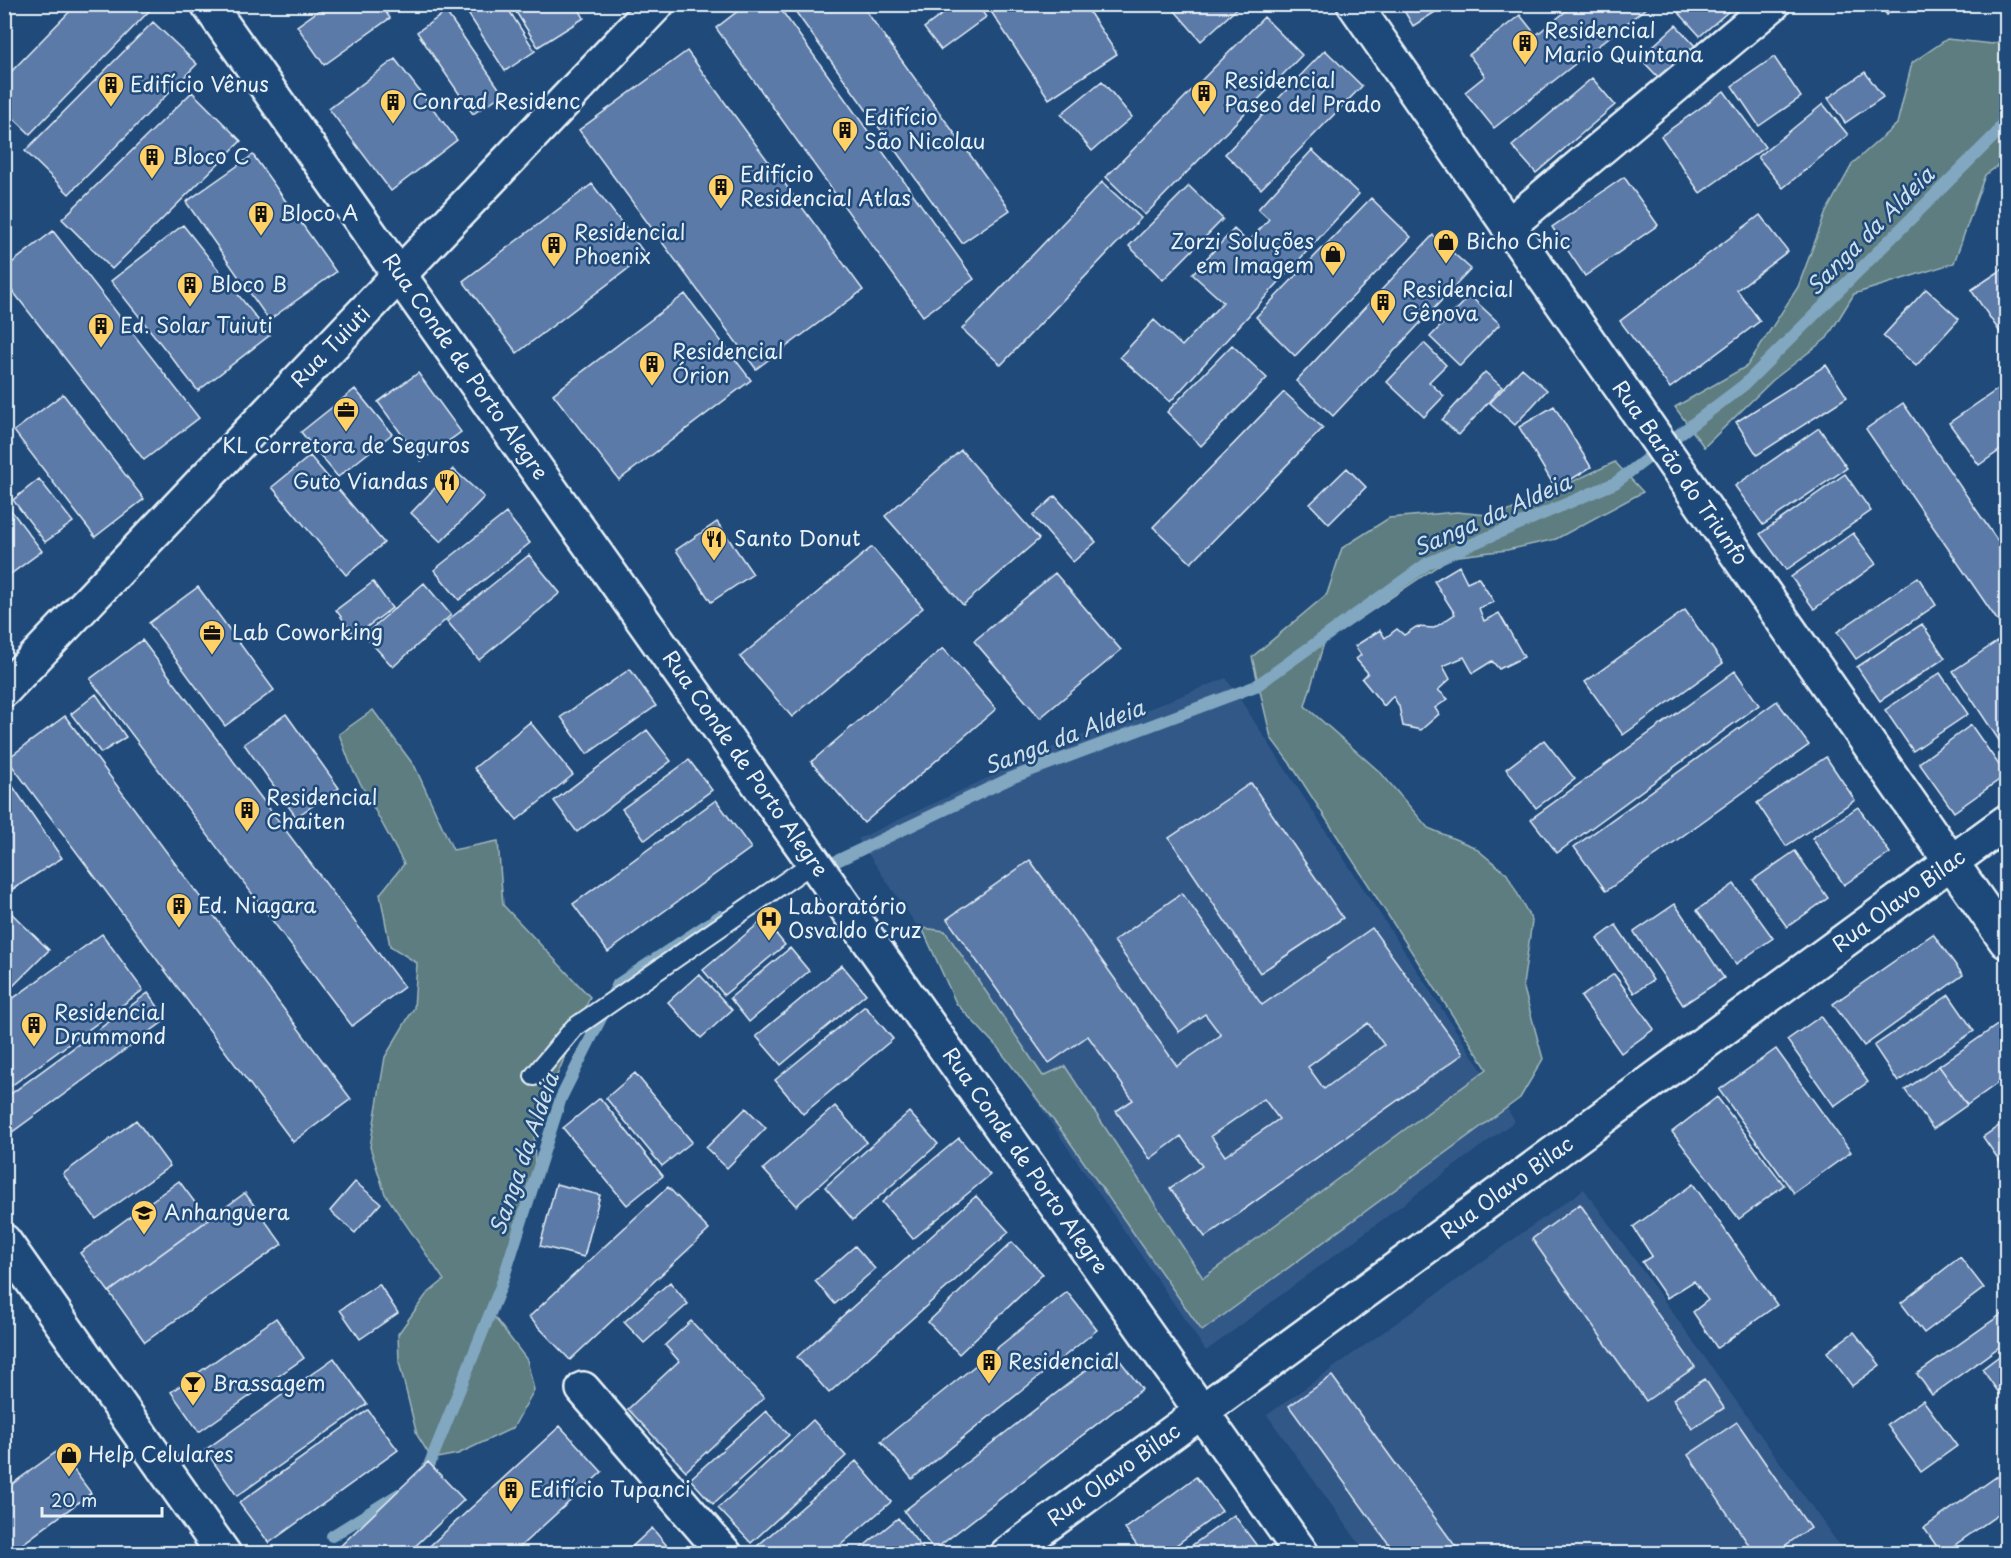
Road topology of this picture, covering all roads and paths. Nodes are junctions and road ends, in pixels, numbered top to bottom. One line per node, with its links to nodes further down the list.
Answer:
1 (208, 4): 6 (street, Rua Conde de Porto Alegre)
2 (657, 4): 6 (street, Rua Tuiuti)
3 (1354, 4): 5 (street, Rua Barão do Triunfo)
4 (1773, 4): 5 (street)
5 (1508, 226): 10 (street, Rua Barão do Triunfo)
6 (399, 275): 7 (street, Rua Tuiuti); 9 (street, Rua Conde de Porto Alegre)
7 (4, 690)
8 (2007, 822): 10 (street, Rua Olavo Bilac)
9 (814, 862): 12 (lane); 15 (street, Rua Conde de Porto Alegre)
10 (1952, 863): 11 (street, Rua Barão do Triunfo); 15 (street, Rua Olavo Bilac)
11 (2007, 941)
12 (534, 1076)
13 (4, 1241): 16 (street)
14 (582, 1389): 17 (street)
15 (1201, 1411): 18 (street, Rua Olavo Bilac); 19 (street, Rua Conde de Porto Alegre)
16 (224, 1554)
17 (725, 1554)
18 (1007, 1554)
19 (1302, 1554)

